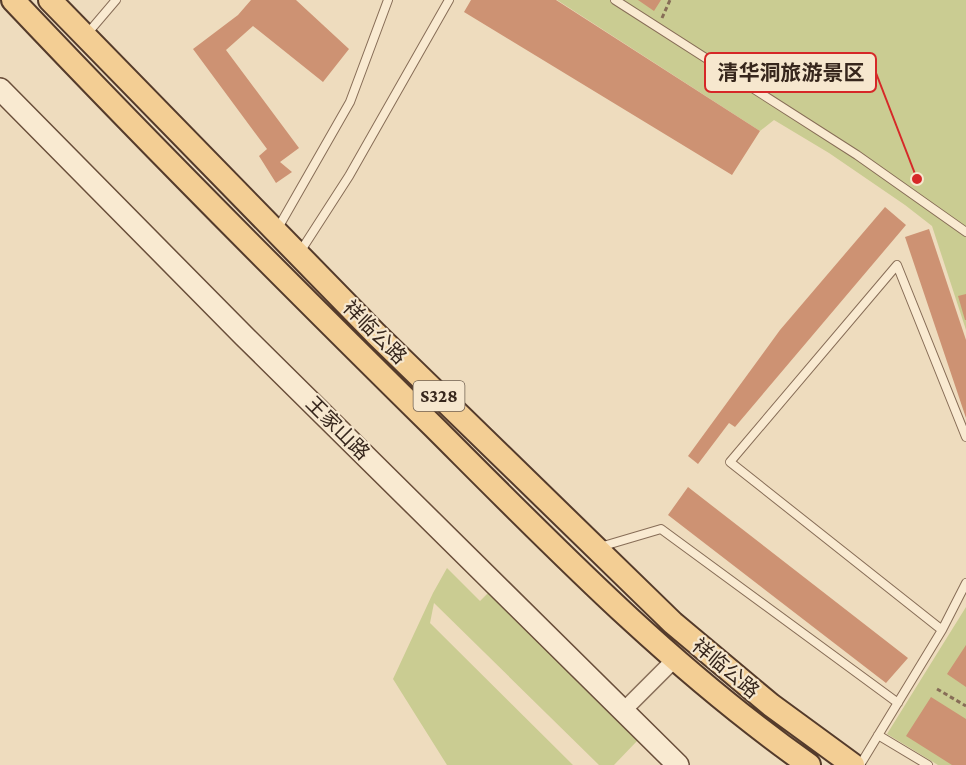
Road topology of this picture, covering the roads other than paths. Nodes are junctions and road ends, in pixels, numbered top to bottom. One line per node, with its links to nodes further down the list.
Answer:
1 (13, 0): 8 (main road, 祥临公路 / S328)
2 (50, 0): 7 (main road, 祥临公路 / S328)
3 (116, 0): 7 (lane)
4 (388, 0): 10 (lane)
5 (449, 0): 12 (lane)
6 (615, 0): 11 (lane)
7 (84, 37): 8 (main road); 10 (main road, 祥临公路 / S328)
8 (65, 55): 17 (main road, 祥临公路 / S328)
9 (0, 89): 19 (street, 王家山路)
10 (276, 232): 12 (main road, 祥临公路 / S328)
11 (966, 232)
12 (298, 255): 14 (main road, 祥临公路 / S328)
13 (966, 437): 16 (lane)
14 (596, 548): 18 (lane); 23 (main road, 祥临公路 / S328)
15 (966, 583): 16 (lane)
16 (942, 630): 18 (lane)
17 (675, 658): 19 (street); 22 (main road, 祥临公路 / S328)
18 (898, 702): 20 (lane)
19 (624, 710): 21 (street, 王家山路)
20 (878, 735): 24 (lane); 25 (lane)
21 (678, 765)
22 (809, 765)
23 (853, 765)
24 (860, 765)
25 (928, 765)

